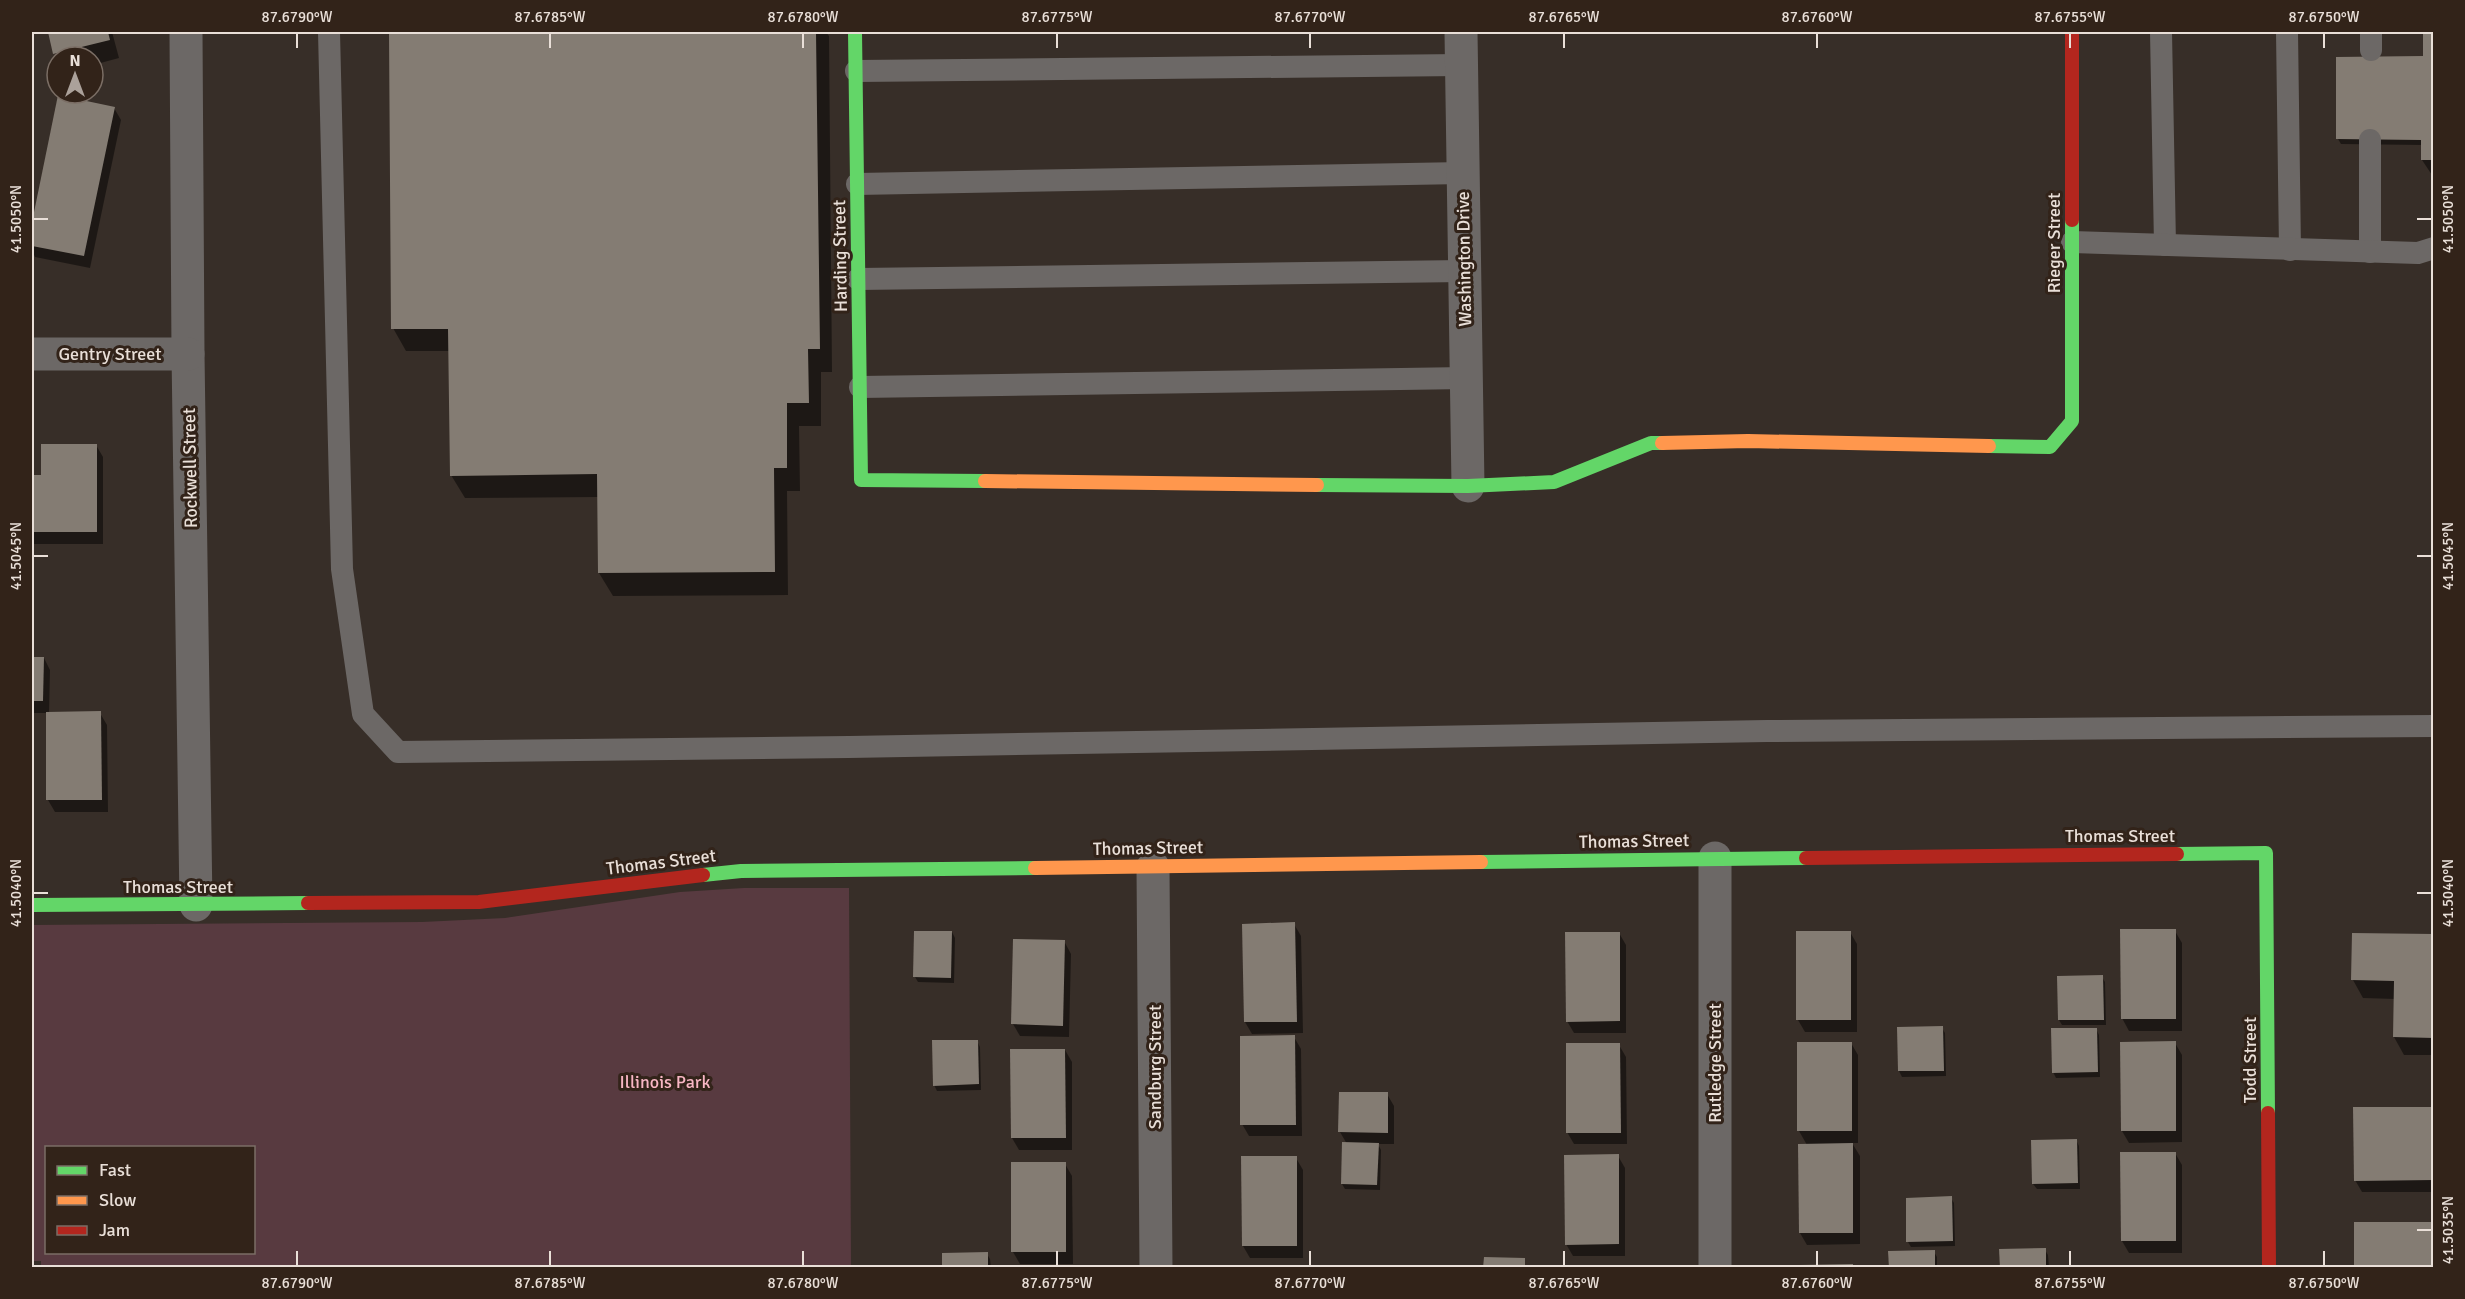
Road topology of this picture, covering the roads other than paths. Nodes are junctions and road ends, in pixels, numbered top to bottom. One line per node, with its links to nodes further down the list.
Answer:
1 (186, 32): 21 (street, Rockwell Street)
2 (328, 32): 25 (lane)
3 (855, 32): 9 (street, Harding Street)
4 (1461, 32): 8 (street, Washington Drive)
5 (2072, 32): 13 (street, Rieger Street)
6 (2161, 32): 14 (lane)
7 (2287, 32): 15 (lane)
8 (1461, 65): 9 (lane); 11 (street, Washington Drive)
9 (856, 71): 12 (street, Harding Street)
10 (2370, 140): 16 (lane)
11 (1463, 173): 12 (lane); 18 (street, Washington Drive)
12 (857, 184): 19 (street, Harding Street)
13 (2072, 242): 14 (lane); 24 (street, Rieger Street)
14 (2165, 245): 15 (lane)
15 (2290, 250): 16 (lane)
16 (2370, 252): 17 (lane)
17 (2428, 255)
18 (1464, 271): 19 (lane); 22 (street, Washington Drive)
19 (858, 279): 23 (street, Harding Street)
20 (32, 354): 21 (street, Gentry Street)
21 (188, 354): 30 (street, Rockwell Street)
22 (1466, 378): 23 (lane); 24 (street, Washington Drive)
23 (860, 387): 24 (street, Harding Street)
24 (1468, 486)
25 (2433, 726)
26 (2266, 853): 27 (street, Thomas Street); 33 (street, Todd Street)
27 (1715, 858): 28 (street, Thomas Street); 32 (street, Rutledge Street)
28 (1153, 867): 30 (street, Thomas Street); 31 (street, Sandburg Street)
29 (32, 905): 30 (street, Thomas Street)
30 (196, 905)
31 (1156, 1268)
32 (1715, 1268)
33 (2269, 1268)

